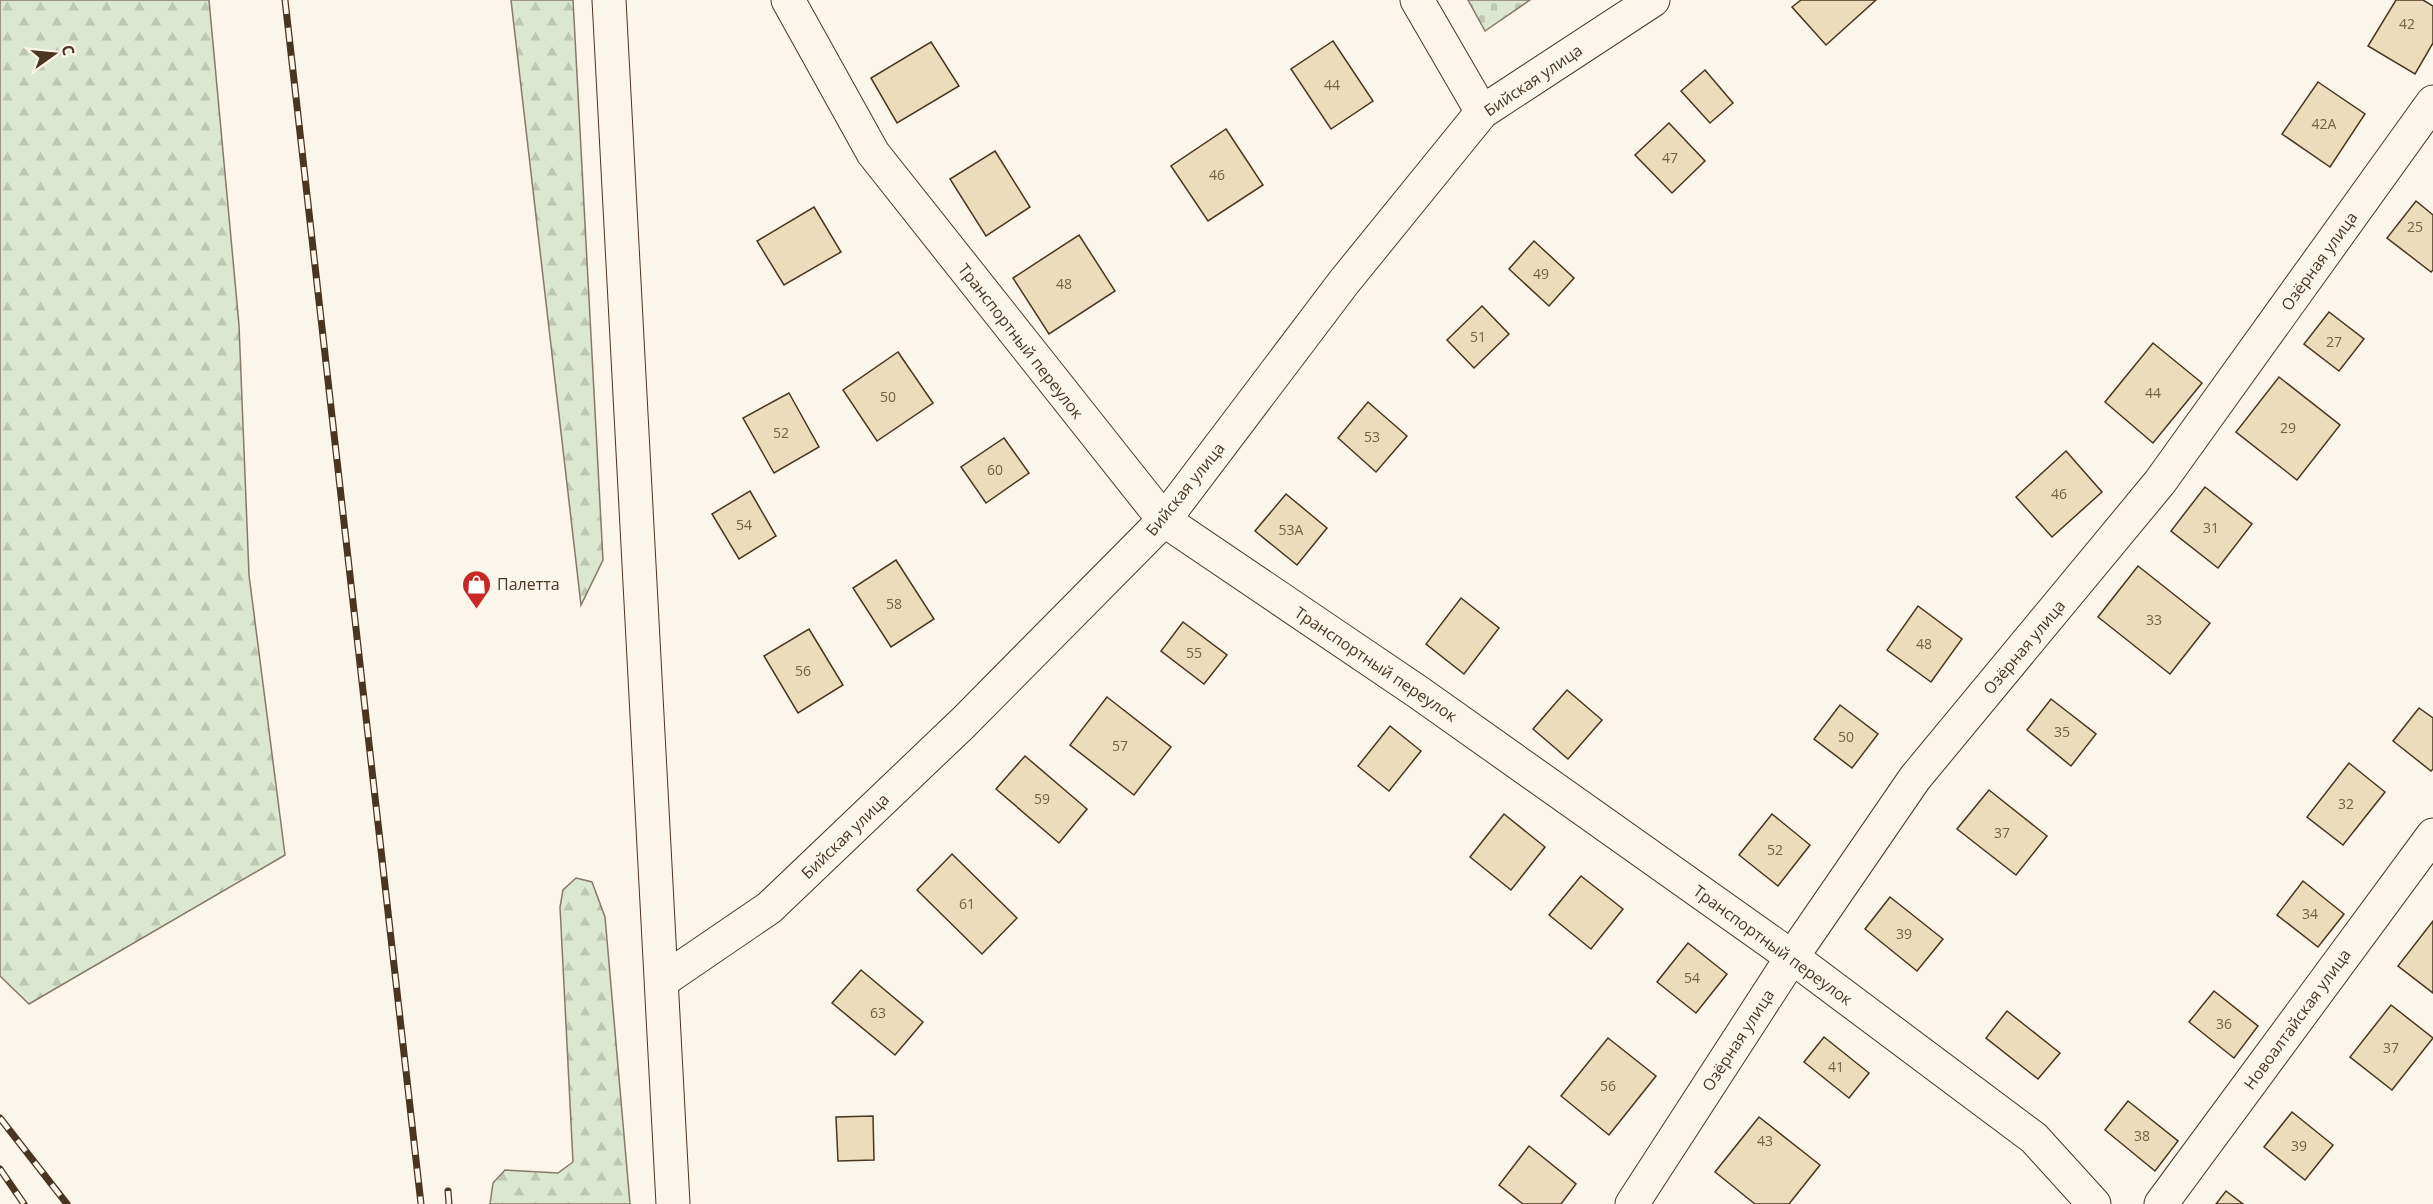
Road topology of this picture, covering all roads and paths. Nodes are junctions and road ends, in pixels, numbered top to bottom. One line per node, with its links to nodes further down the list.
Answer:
1 (609, 0): 10 (street)
2 (789, 0): 7 (street, Транспортный переулок)
3 (1417, 0): 6 (street)
4 (1653, 0): 6 (street, Бийская улица)
5 (2433, 102): 9 (street, Озёрная улица)
6 (1482, 112): 7 (street, Бийская улица)
7 (1164, 520): 9 (street, Транспортный переулок); 10 (street, Бийская улица)
8 (2433, 835): 14 (street, Новоалтайская улица)
9 (1792, 957): 12 (street, Озёрная улица); 13 (street, Транспортный переулок)
10 (662, 981): 11 (street)
11 (673, 1204)
12 (1632, 1204)
13 (2094, 1204)
14 (2161, 1204)

